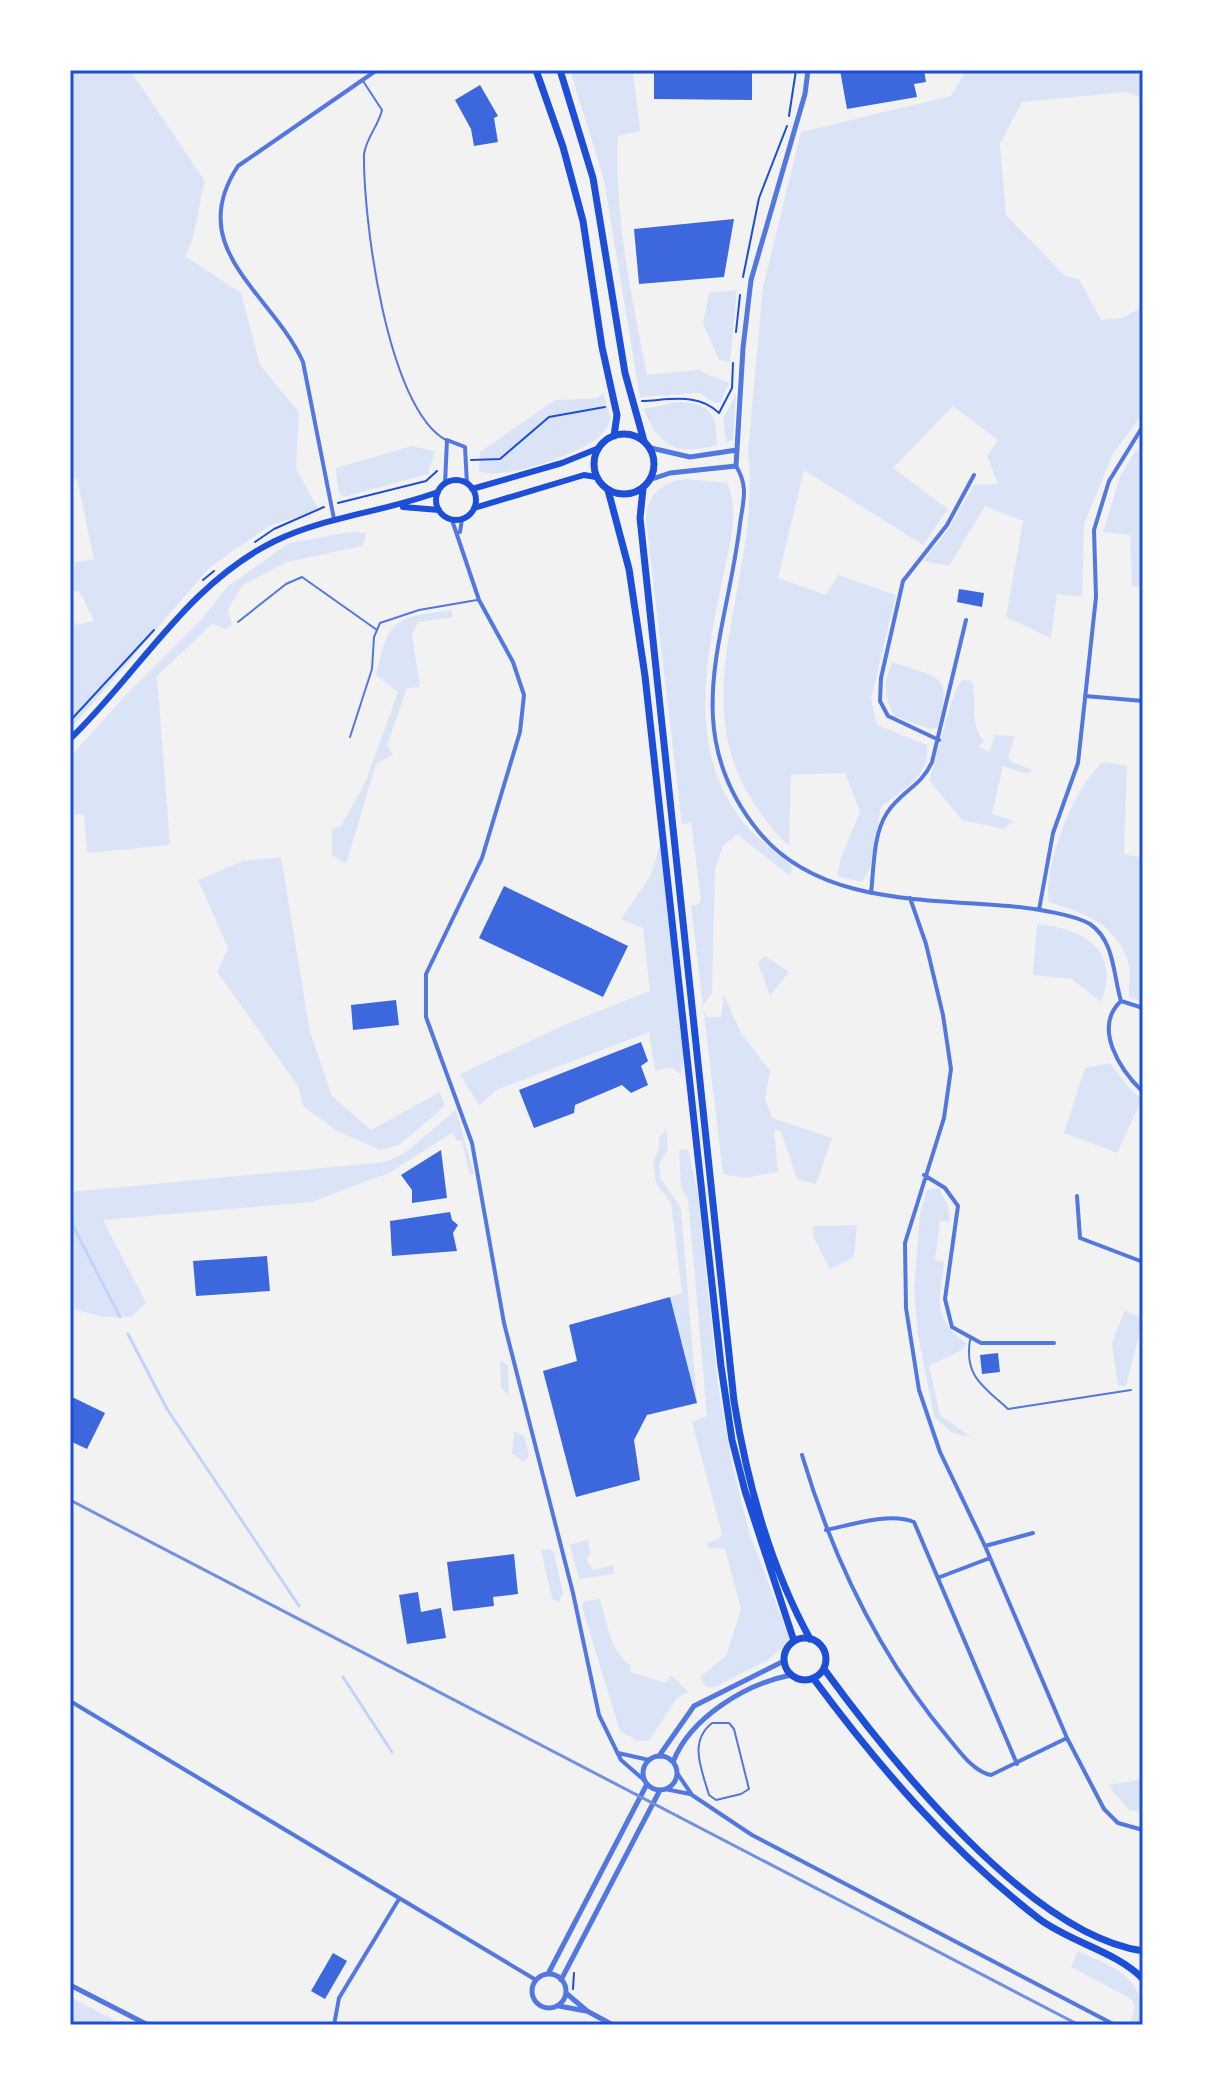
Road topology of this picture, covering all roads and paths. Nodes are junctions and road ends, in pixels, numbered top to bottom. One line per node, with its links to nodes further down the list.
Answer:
1 (377, 70): 5 (street)
2 (536, 70): 10 (main road)
3 (560, 70): 12 (main road)
4 (808, 70): 15 (street)
5 (362, 79): 11 (lane); 27 (street)
6 (642, 401): 8 (path)
7 (606, 407): 16 (path)
8 (719, 413)
9 (1143, 426): 43 (street)
10 (614, 436): 12 (main road); 13 (main road)
11 (447, 440): 16 (street); 17 (street)
12 (644, 441): 14 (main road)
13 (599, 448): 20 (main road); 23 (main road)
14 (651, 448): 15 (street); 21 (main road)
15 (737, 450): 18 (street)
16 (468, 459): 23 (street)
17 (449, 460): 22 (street); 27 (path)
18 (736, 466): 21 (street); 49 (street)
19 (974, 475): 48 (street)
20 (596, 477): 25 (main road); 29 (main road)
21 (652, 479): 24 (main road)
22 (445, 484): 23 (main road); 26 (main road)
23 (469, 486): 29 (main road)
24 (643, 489): 25 (main road); 69 (main road)
25 (608, 490): 70 (main road)
26 (438, 492): 28 (main road); 30 (main road)
27 (332, 504): 31 (street); 35 (path)
28 (400, 506): 30 (main road); 31 (main road)
29 (474, 508): 32 (main road)
30 (439, 510): 33 (main road)
31 (334, 519): 47 (main road)
32 (462, 519): 33 (main road); 34 (street)
33 (452, 520): 34 (street)
34 (459, 535): 38 (street)
35 (248, 547)
36 (223, 564): 37 (path)
37 (200, 583)
38 (479, 600): 42 (lane); 78 (street)
39 (966, 620): 48 (street)
40 (162, 622): 45 (path)
41 (238, 622): 42 (lane)
42 (377, 630): 46 (lane)
43 (1085, 696): 44 (street); 51 (street)
44 (1143, 701)
45 (70, 721)
46 (350, 737)
47 (70, 739)
48 (939, 740): 49 (street)
49 (871, 893): 50 (street)
50 (910, 898): 51 (street); 57 (street)
51 (1039, 910): 52 (street)
52 (1121, 1001): 53 (street); 55 (street)
53 (1143, 1008)
54 (70, 1064): 56 (path)
55 (1143, 1092)
56 (70, 1113)
57 (924, 1175): 60 (street); 66 (street)
58 (1077, 1196): 59 (street)
59 (1143, 1262)
60 (970, 1340): 61 (street); 62 (lane)
61 (1054, 1343)
62 (1131, 1390)
63 (802, 1455): 64 (street)
64 (826, 1530): 68 (street); 82 (street)
65 (1033, 1533): 66 (street)
66 (985, 1546): 67 (street)
67 (990, 1558): 68 (street); 76 (street)
68 (940, 1577): 82 (street)
69 (810, 1639): 70 (main road); 72 (main road)
70 (794, 1641): 71 (main road)
71 (784, 1661): 73 (main road); 79 (street)
72 (824, 1669): 74 (main road); 89 (main road)
73 (791, 1675): 74 (main road); 81 (street)
74 (813, 1678): 91 (main road)
75 (70, 1701): 88 (street)
76 (1067, 1738): 82 (street); 87 (street)
77 (697, 1744): 77 (lane)
78 (616, 1752): 80 (street); 84 (street)
79 (659, 1756): 80 (street); 81 (street)
80 (649, 1760): 84 (street)
81 (673, 1762): 83 (street)
82 (1017, 1764)
83 (677, 1773): 85 (street); 86 (street)
84 (646, 1782): 85 (street); 90 (street)
85 (663, 1790): 86 (street); 93 (street)
86 (692, 1795): 101 (street)
87 (1143, 1830)
88 (399, 1899): 92 (street); 99 (street)
89 (1143, 1951)
90 (548, 1974): 92 (street); 93 (street)
91 (1143, 1979)
92 (536, 1980): 96 (street)
93 (561, 1980): 95 (street)
94 (70, 1985): 98 (street)
95 (566, 1993): 96 (street); 97 (street)
96 (559, 2006): 97 (street)
97 (587, 2011): 100 (street)
98 (148, 2025)
99 (334, 2025)
100 (613, 2025)
101 (1115, 2025)

